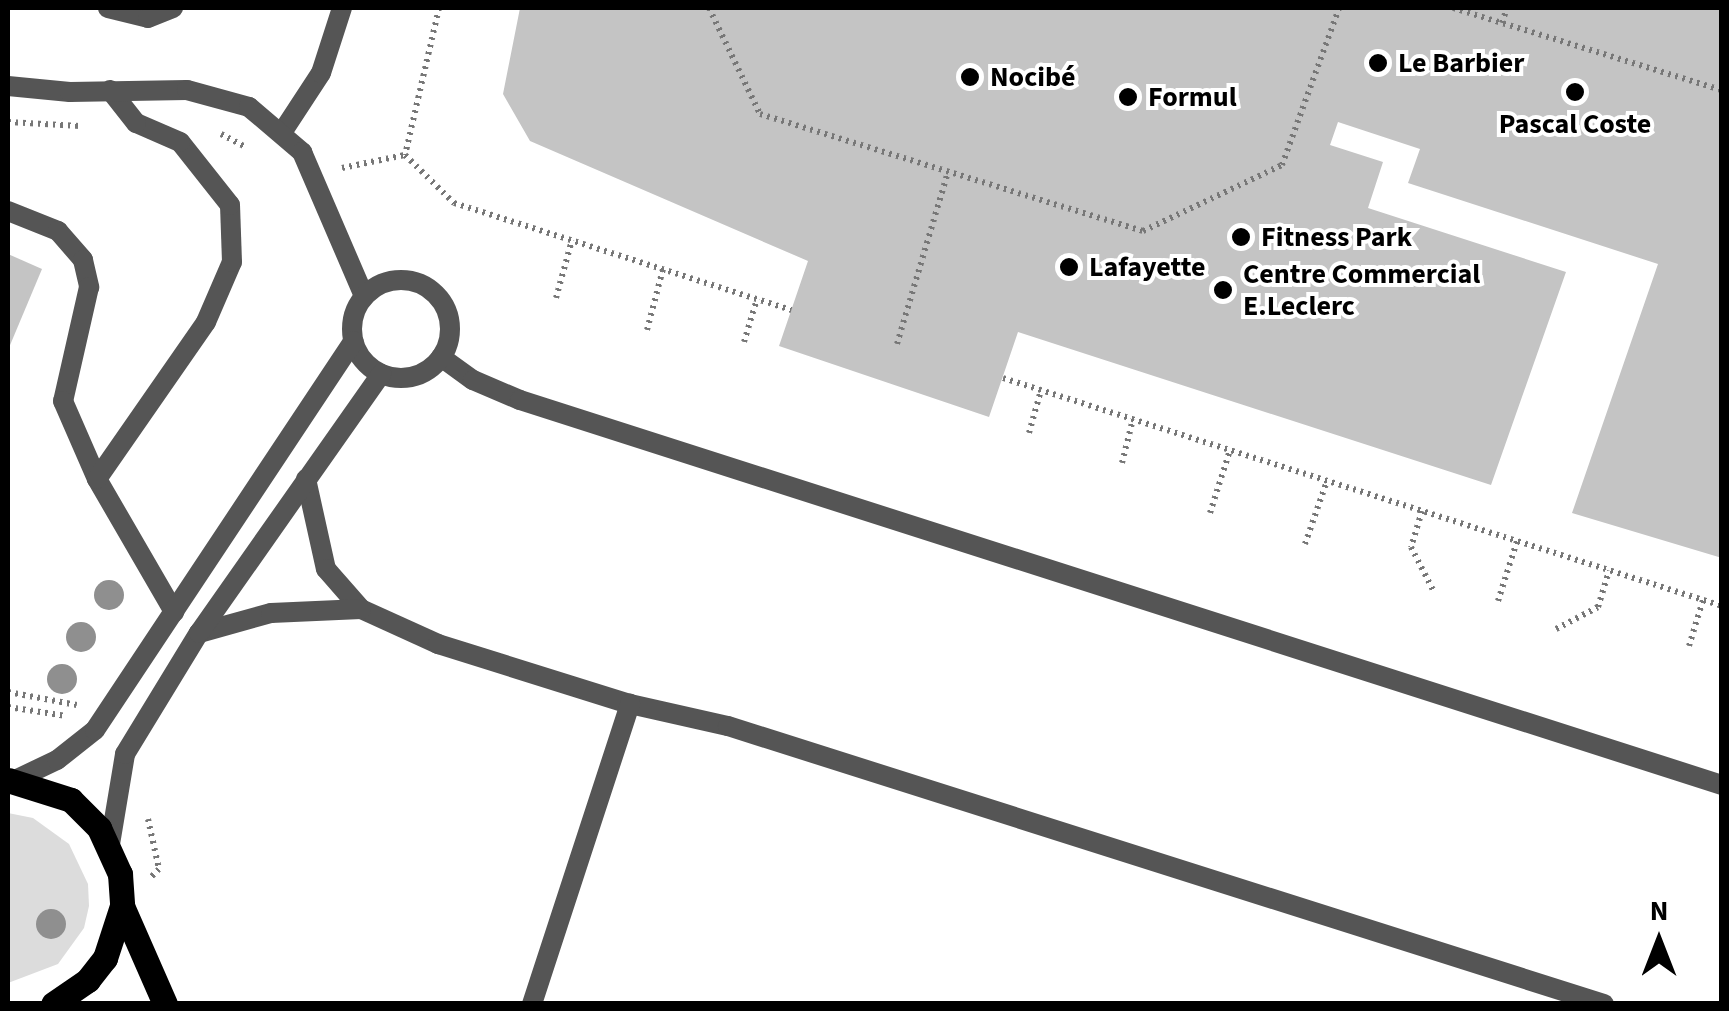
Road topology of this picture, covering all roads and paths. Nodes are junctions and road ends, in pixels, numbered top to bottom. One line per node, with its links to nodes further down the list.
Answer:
1 (108, 8): 2 (street)
2 (173, 8)
3 (342, 8): 13 (street)
4 (439, 8): 16 (path)
5 (709, 8): 14 (path)
6 (1339, 8): 14 (path)
7 (1453, 8): 9 (path)
8 (1508, 8): 9 (path)
9 (1502, 22): 12 (path)
10 (8, 86): 11 (street)
11 (110, 90): 13 (street); 34 (street)
12 (1722, 90)
13 (283, 131): 18 (street)
14 (948, 172): 25 (path)
15 (8, 211): 34 (street)
16 (572, 240): 17 (path); 19 (path)
17 (663, 269): 20 (path); 22 (path)
18 (364, 296): 23 (street); 26 (street)
19 (556, 298)
20 (757, 299): 21 (path); 24 (path)
21 (791, 310)
22 (647, 330)
23 (353, 341): 27 (street); 47 (street)
24 (744, 342)
25 (897, 344)
26 (442, 356): 27 (street); 55 (street)
27 (381, 374): 35 (street)
28 (1003, 378): 29 (path)
29 (1041, 390): 30 (path); 31 (path)
30 (1133, 419): 32 (path); 33 (path)
31 (1029, 433)
32 (1230, 450): 36 (path); 38 (path)
33 (1122, 463)
34 (96, 479): 47 (street)
35 (306, 479): 46 (street); 49 (street)
36 (1326, 481): 37 (path); 40 (path)
37 (1422, 511): 39 (path); 42 (path)
38 (1210, 513)
39 (1517, 541): 41 (path); 44 (path)
40 (1305, 544)
41 (1609, 571): 43 (path); 48 (path)
42 (1434, 592)
43 (1702, 600): 45 (path); 50 (path)
44 (1498, 601)
45 (1722, 606)
46 (361, 610): 49 (street); 52 (street)
47 (174, 612): 53 (street)
48 (1556, 629)
49 (198, 633): 56 (street)
50 (1689, 646)
51 (8, 692): 53 (path)
52 (630, 704): 58 (street); 61 (street)
53 (95, 730): 54 (street)
54 (11, 780): 56 (main road)
55 (1722, 784)
56 (110, 844): 57 (main road)
57 (122, 906): 59 (main road); 60 (main road)
58 (532, 1003)
59 (53, 1004)
60 (165, 1004)
61 (1604, 1004)

